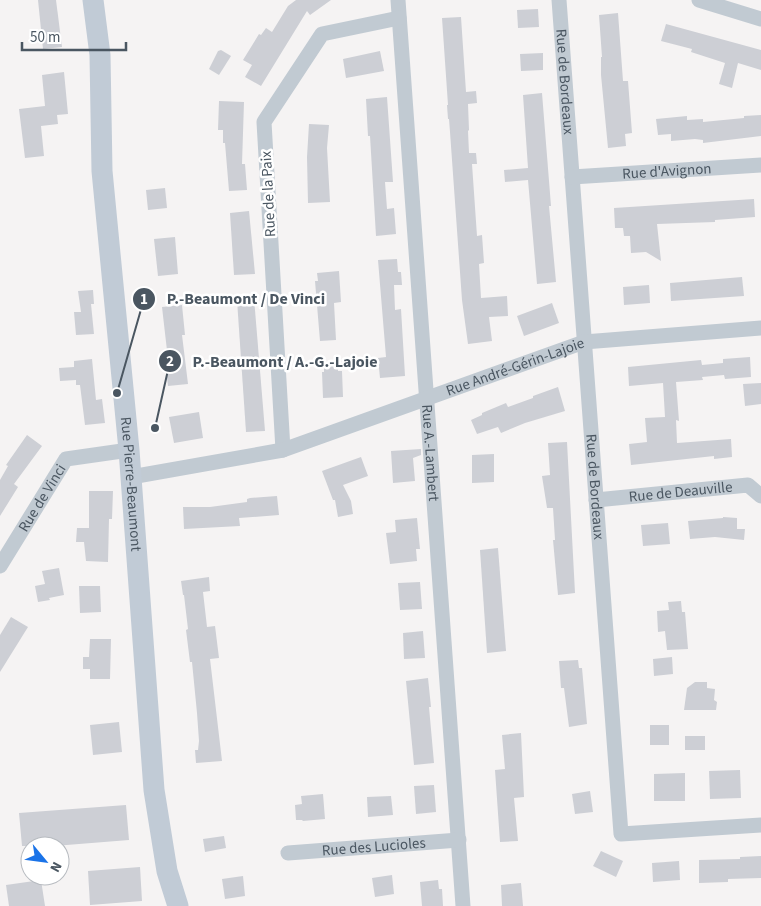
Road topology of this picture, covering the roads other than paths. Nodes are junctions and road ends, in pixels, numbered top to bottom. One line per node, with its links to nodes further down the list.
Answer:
1 (93, 0): 12 (main road, Rue Pierre-Beaumont)
2 (398, 0): 5 (street, Rue A.-Lambert)
3 (559, 0): 8 (street, Rue de Bordeaux)
4 (699, 0): 6 (street)
5 (400, 18): 11 (street, Rue A.-Lambert); 13 (street, Rue de la Paix)
6 (761, 19)
7 (761, 165): 8 (street, Rue d'Avignon)
8 (572, 177): 10 (street, Rue de Bordeaux)
9 (761, 328): 10 (street, Rue André-Gérin-Lajoie)
10 (584, 342): 11 (street, Rue André-Gérin-Lajoie); 16 (street, Rue de Bordeaux)
11 (427, 398): 13 (street, Rue André-Gérin-Lajoie); 19 (street, Rue A.-Lambert)
12 (129, 450): 14 (main road, Rue Pierre-Beaumont); 17 (street, Rue de Vinci)
13 (282, 450): 14 (street, Rue André-Gérin-Lajoie)
14 (131, 478): 21 (main road, Rue Pierre-Beaumont)
15 (761, 496): 16 (street, Rue de Deauville)
16 (596, 500): 18 (street, Rue de Bordeaux)
17 (0, 566)
18 (761, 825)
19 (459, 840): 20 (street, Rue des Lucioles); 22 (street, Rue A.-Lambert)
20 (288, 853)
21 (178, 906)
22 (464, 906)

